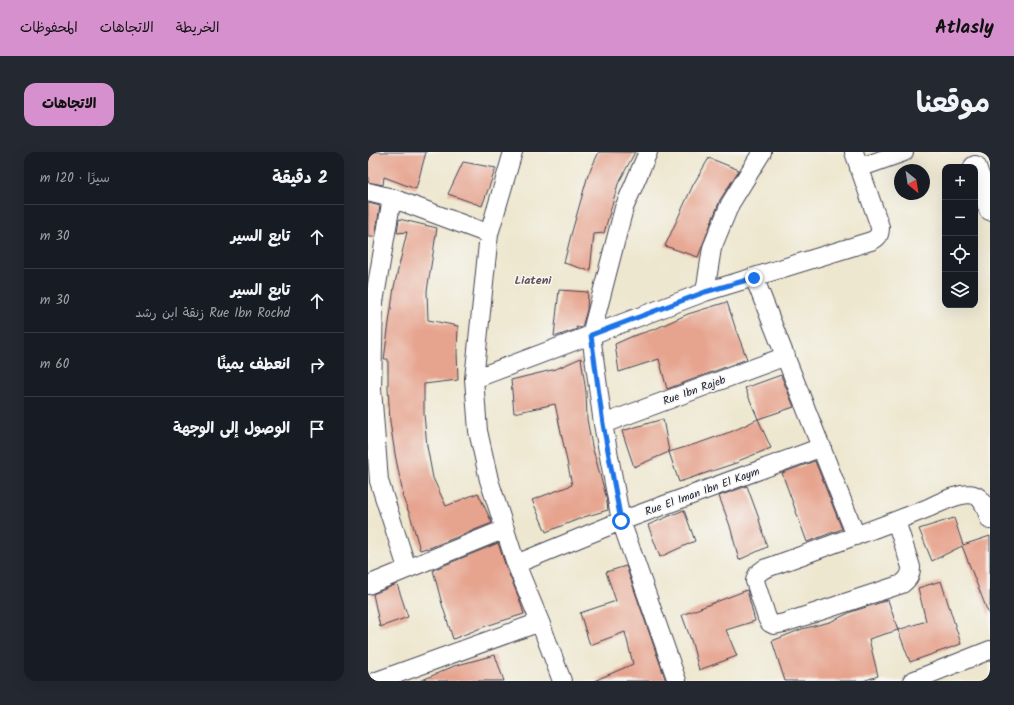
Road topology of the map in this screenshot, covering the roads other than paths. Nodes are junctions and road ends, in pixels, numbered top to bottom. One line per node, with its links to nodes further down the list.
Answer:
1 (513, 152): 12 (street)
2 (648, 152): 15 (street)
3 (762, 152): 14 (street)
4 (904, 152): 6 (street)
5 (969, 152): 7 (street)
6 (856, 160): 13 (street)
7 (974, 164)
8 (978, 175): 11 (street)
9 (368, 192): 10 (street)
10 (392, 198): 12 (street); 26 (street)
11 (990, 209)
12 (489, 234): 17 (street)
13 (754, 278): 14 (street); 16 (street)
14 (705, 292): 15 (street)
15 (591, 335): 17 (street); 18 (street)
16 (786, 356): 18 (street, Rue Ibn Rajeb); 19 (street)
17 (474, 379): 23 (street)
18 (603, 424): 21 (street)
19 (822, 447): 21 (street, Rue El Iman Ibn El Kaym); 24 (street)
20 (990, 520): 22 (street)
21 (621, 521): 25 (street, Rue El Iman Ibn El Kaym); 32 (street)
22 (896, 521): 24 (street); 24 (street)
23 (504, 529): 25 (street); 26 (street)
24 (856, 536)
25 (516, 564): 28 (street)
26 (408, 568): 27 (street)
27 (368, 585)
28 (540, 622): 30 (street); 31 (street)
29 (990, 650): 33 (street)
30 (377, 681)
31 (562, 681)
32 (677, 681)
33 (912, 681)

